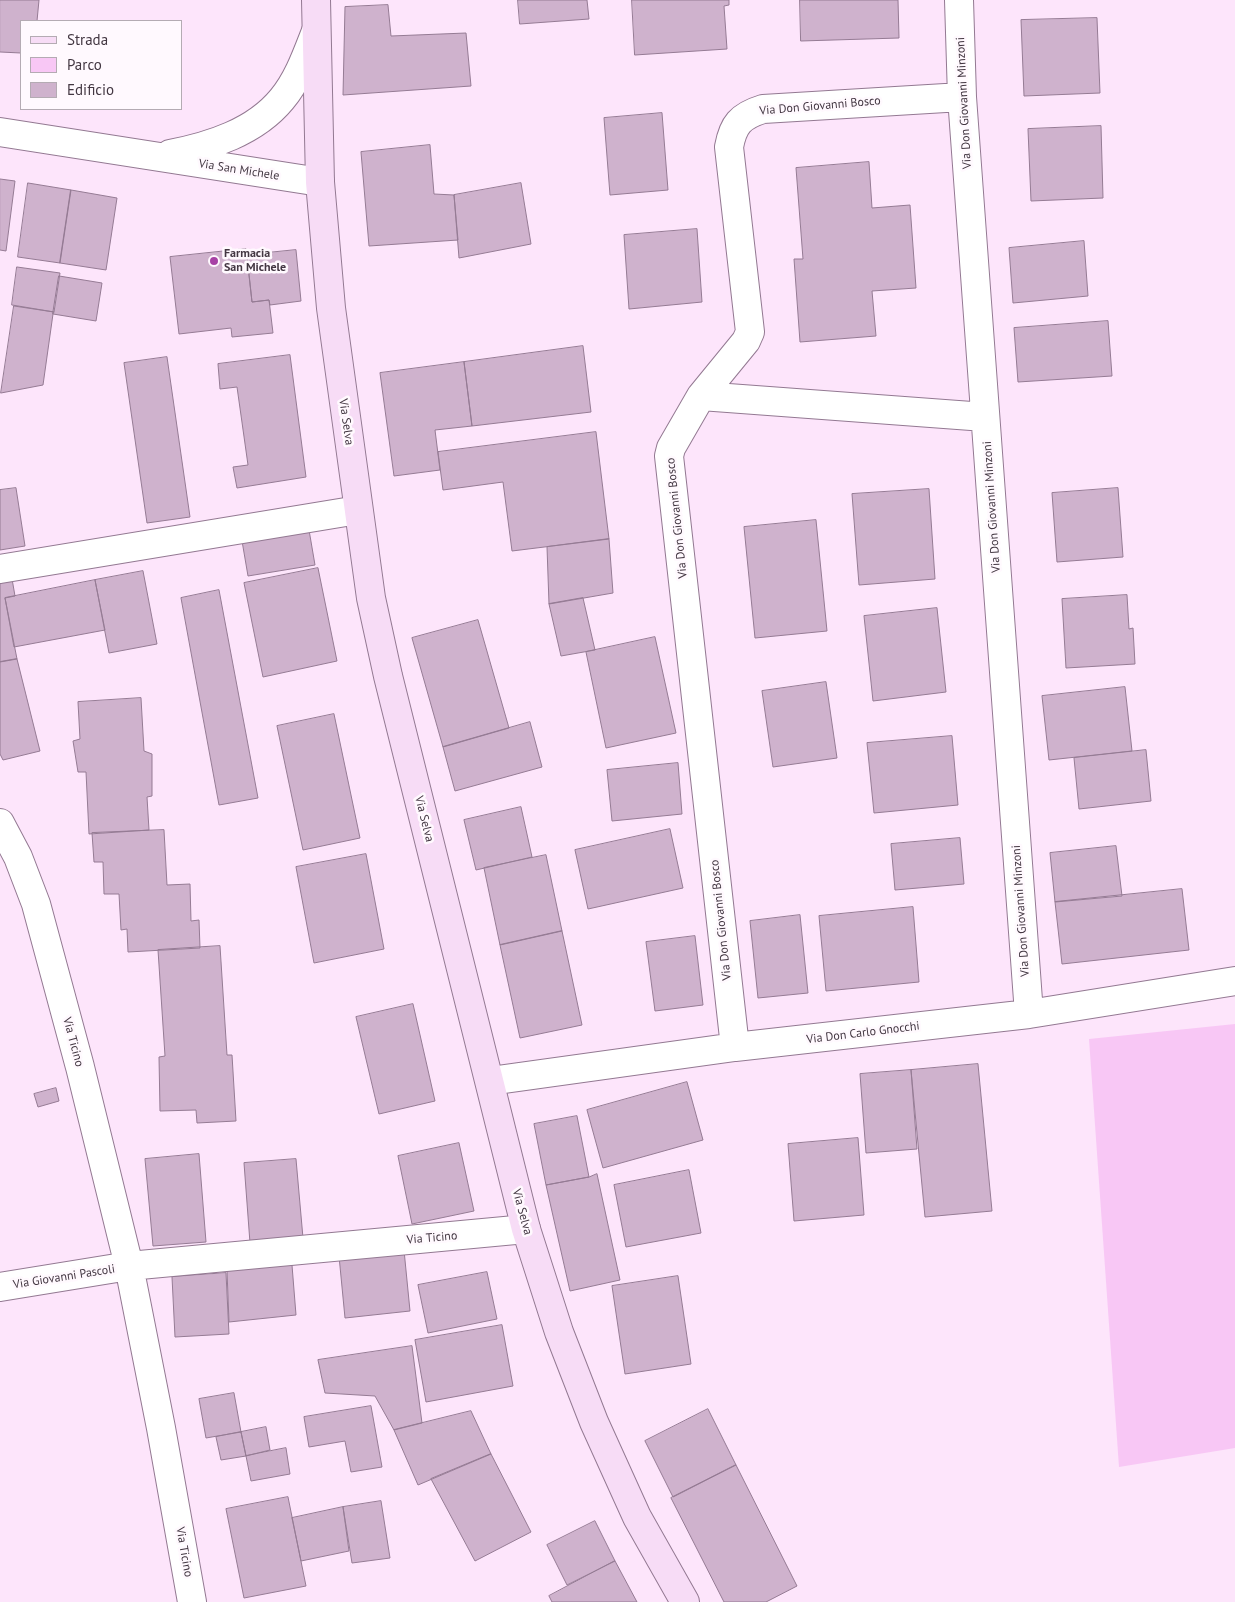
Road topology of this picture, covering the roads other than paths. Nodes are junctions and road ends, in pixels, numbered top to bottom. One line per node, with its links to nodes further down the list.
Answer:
1 (316, 0): 3 (main road, Via Selva)
2 (958, 0): 4 (street, Via Don Giovanni Minzoni)
3 (316, 31): 6 (street, Via San Michele); 7 (main road, Via Selva)
4 (962, 96): 8 (street, Via Don Giovanni Bosco); 9 (street, Via Don Giovanni Minzoni)
5 (0, 132): 6 (street, Via San Michele)
6 (158, 156): 7 (street, Via San Michele)
7 (320, 182): 10 (main road, Via Selva)
8 (701, 396): 9 (street); 15 (street, Via Don Giovanni Bosco)
9 (985, 418): 14 (street, Via Don Giovanni Minzoni)
10 (358, 510): 11 (street); 16 (main road, Via Selva)
11 (0, 569)
12 (0, 823): 18 (street, Via Ticino)
13 (1235, 981): 14 (street, Via Don Carlo Gnocchi)
14 (1029, 1014): 15 (street, Via Don Carlo Gnocchi)
15 (735, 1047): 16 (street, Via Don Carlo Gnocchi)
16 (490, 1081): 17 (main road, Via Selva)
17 (526, 1229): 18 (street, Via Ticino); 21 (main road, Via Selva)
18 (129, 1266): 19 (street, Via Giovanni Pascoli); 20 (street, Via Ticino)
19 (0, 1287)
20 (192, 1602)
21 (685, 1602)

